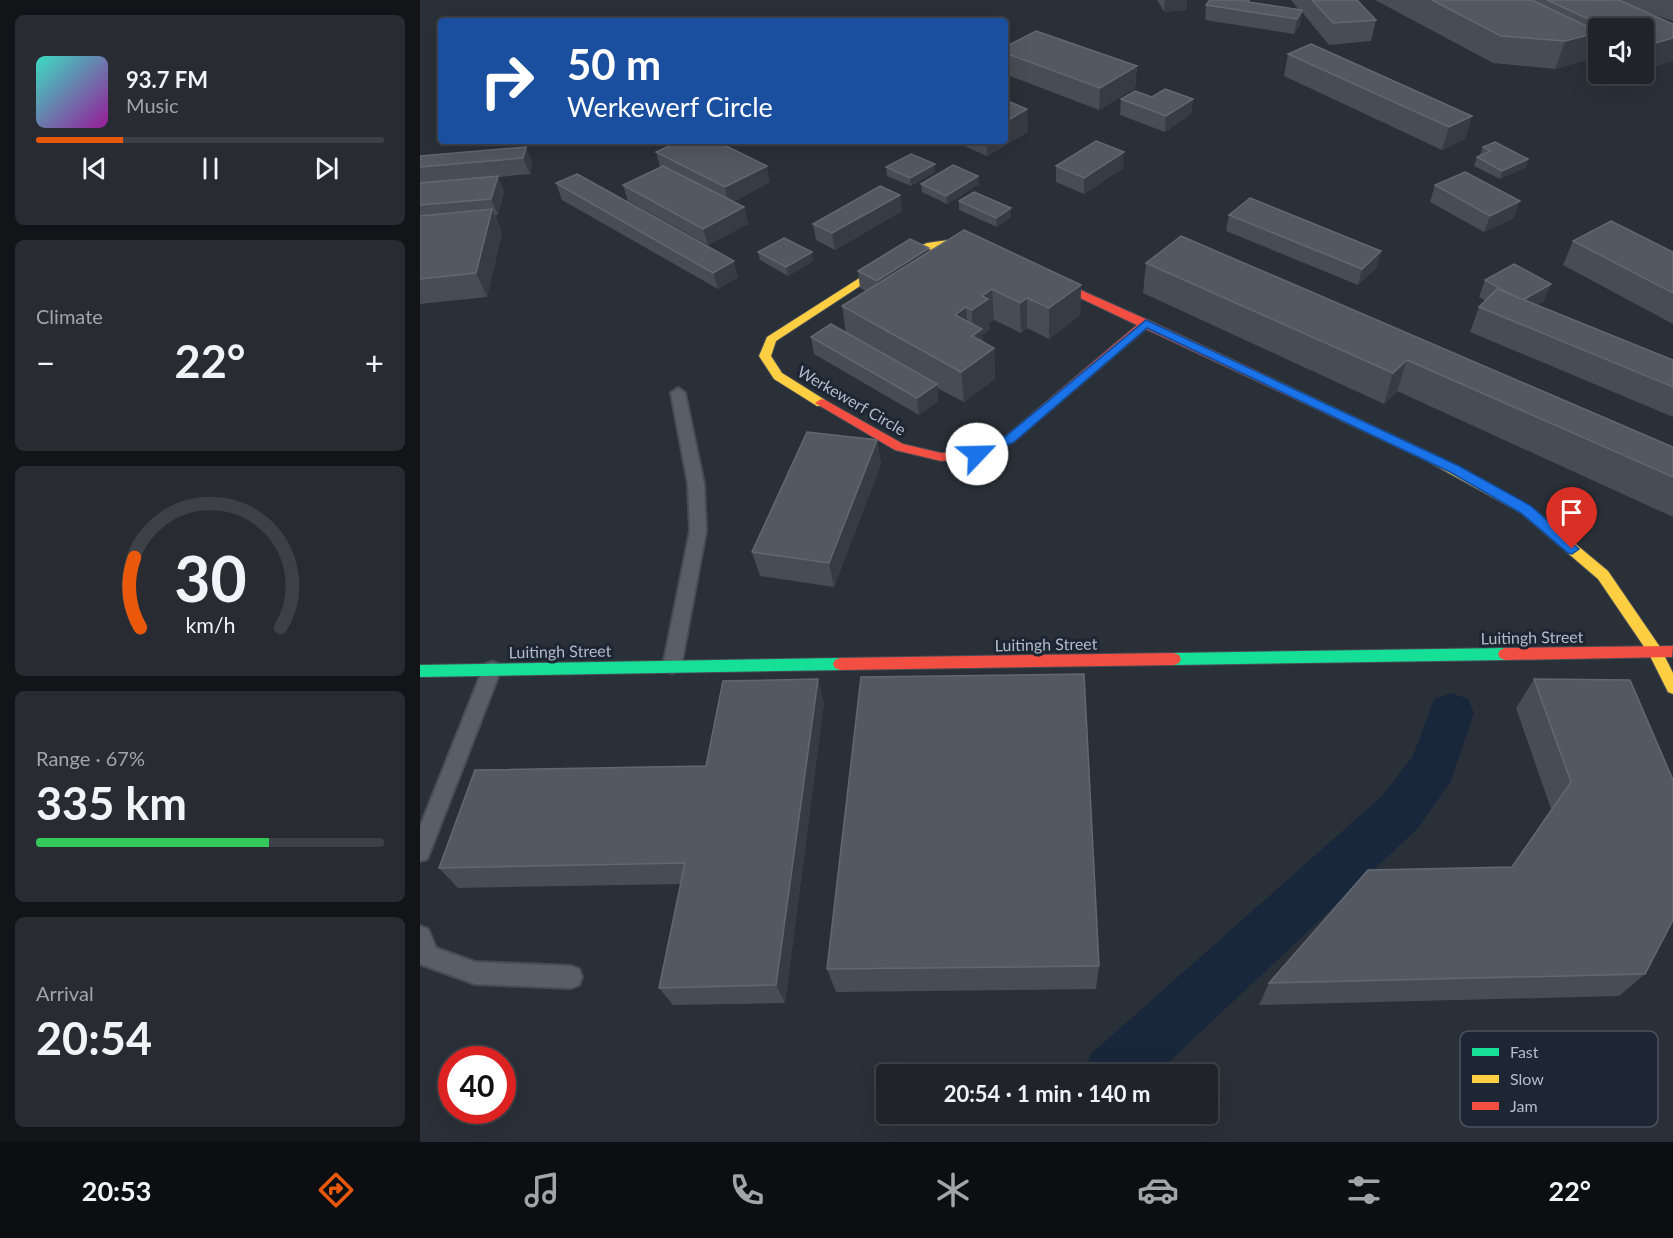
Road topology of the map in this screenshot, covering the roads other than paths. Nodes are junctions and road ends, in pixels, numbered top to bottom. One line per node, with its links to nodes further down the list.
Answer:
1 (1004, 258): 3 (street, Werkewerf Circle)
2 (1026, 268): 3 (street)
3 (1146, 323): 5 (street)
4 (678, 393): 7 (lane)
5 (1654, 651): 6 (street, Luitingh Street); 7 (street, Luitingh Street); 10 (street)
6 (1673, 651)
7 (672, 666): 8 (street, Luitingh Street)
8 (492, 669): 9 (street, Luitingh Street); 11 (lane)
9 (420, 671)
10 (1673, 688)
11 (420, 852)
12 (420, 936): 13 (lane)
13 (571, 977)

